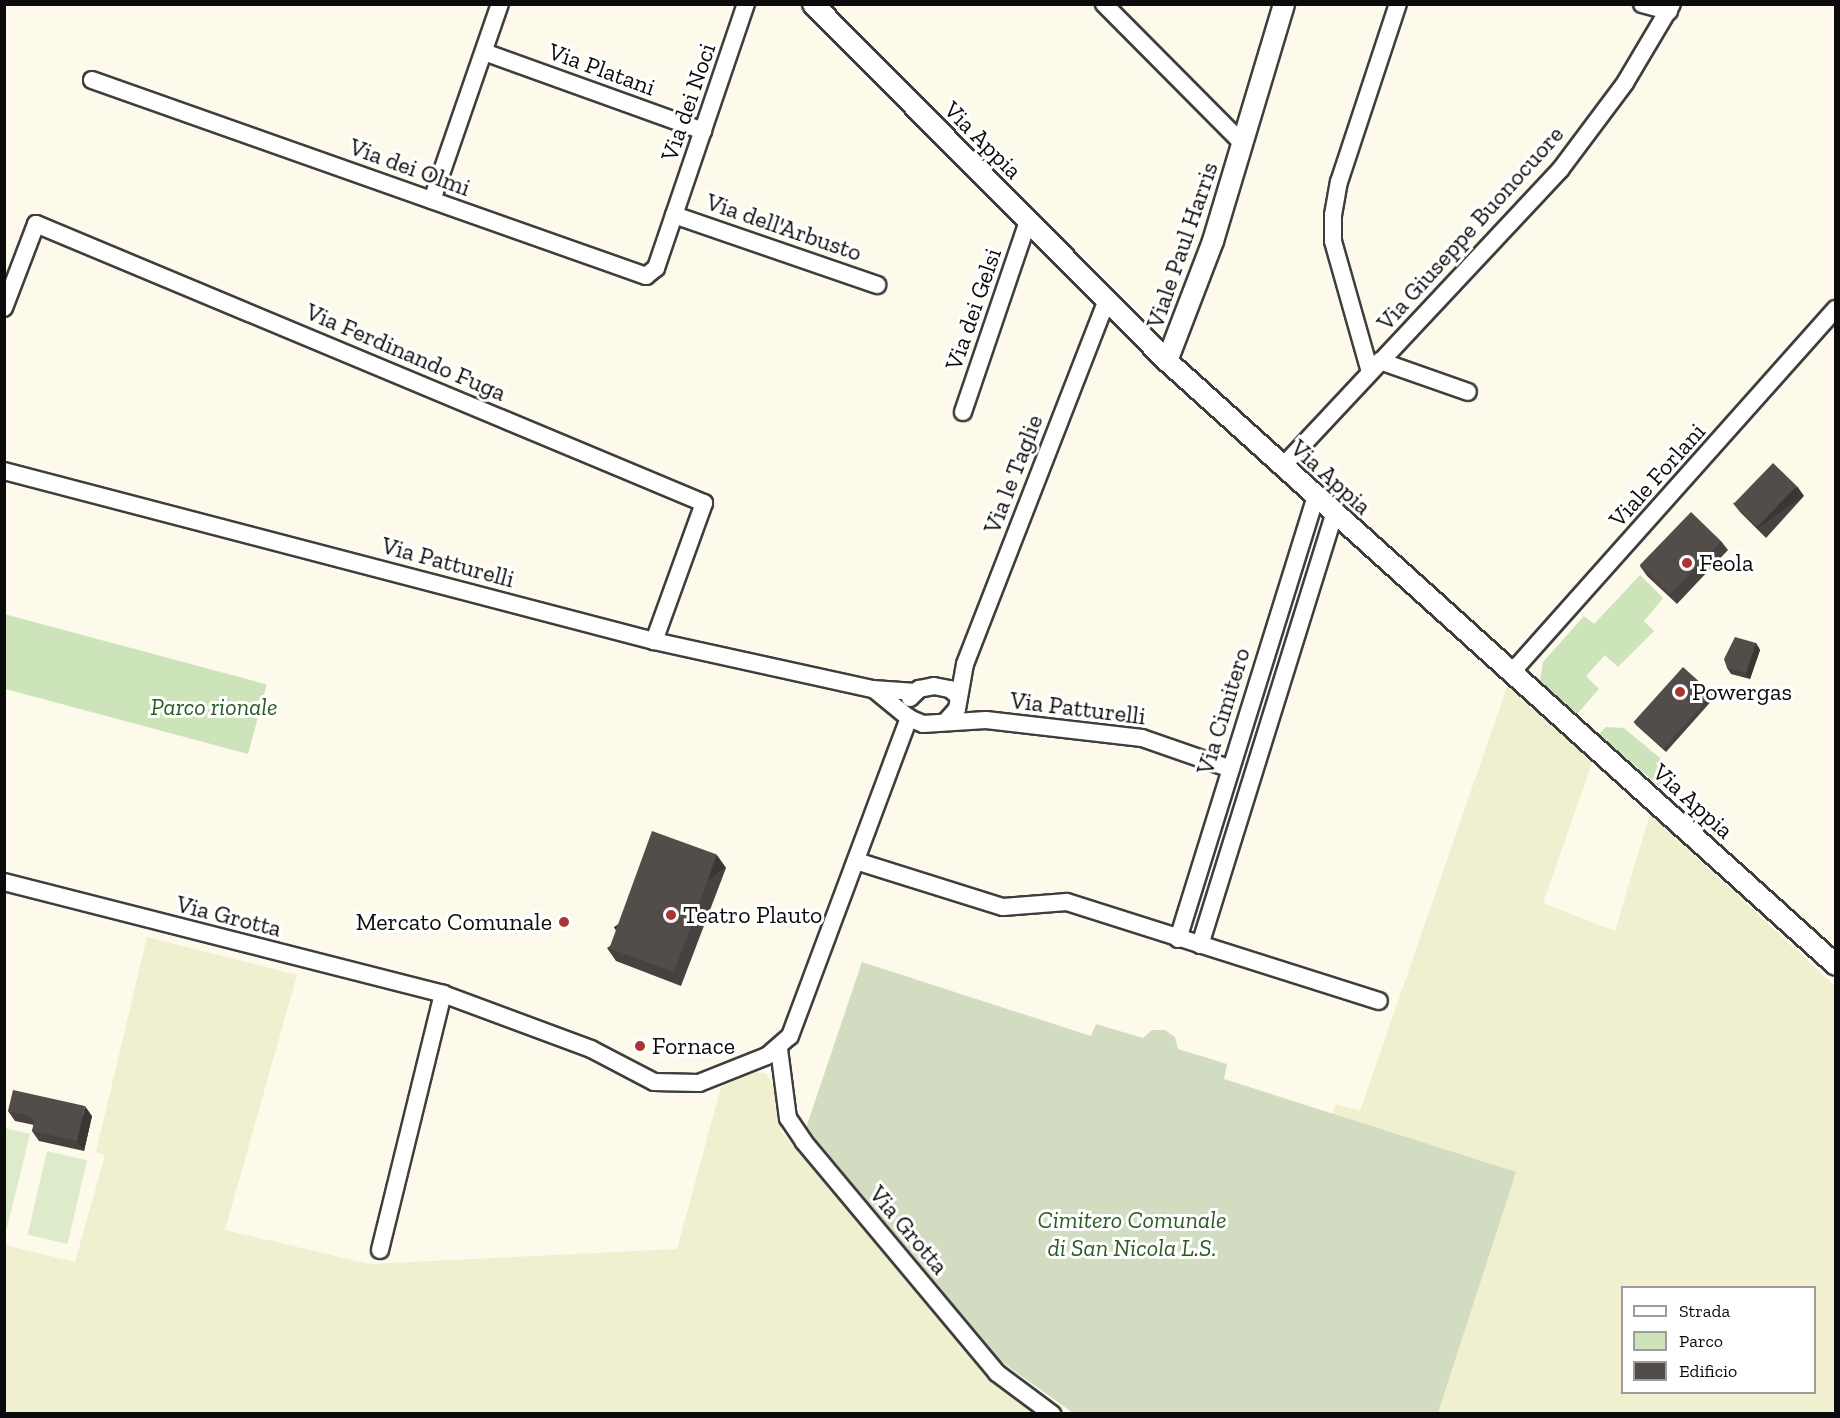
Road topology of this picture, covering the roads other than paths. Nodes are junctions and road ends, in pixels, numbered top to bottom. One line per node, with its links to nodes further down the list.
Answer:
1 (500, 4): 9 (street)
2 (746, 4): 11 (street, Via dei Noci)
3 (813, 4): 15 (street, Via Appia)
4 (1104, 4): 12 (street, Viale Paul Harris)
5 (1284, 4): 12 (street, Viale Paul Harris)
6 (1398, 4): 21 (street)
7 (1642, 4): 8 (street)
8 (1671, 8): 21 (street, Via Giuseppe Buonocuore)
9 (484, 52): 11 (street, Via Platani); 13 (street)
10 (92, 80): 13 (street, Via dei Olmi)
11 (703, 131): 14 (street, Via dei Noci)
12 (1243, 144): 20 (street, Viale Paul Harris)
13 (432, 200): 14 (street, Via dei Olmi)
14 (674, 215): 16 (street, Via dell'Arbusto)
15 (1028, 221): 17 (street, Via Appia); 23 (street, Via dei Gelsi)
16 (877, 285)
17 (1107, 300): 20 (street, Via Appia); 29 (street, Via le Taglie)
18 (4, 308): 28 (street, Via Ferdinando Fuga)
19 (1836, 309): 30 (street, Viale Forlani)
20 (1167, 361): 24 (street, Via Appia)
21 (1375, 367): 22 (street); 24 (street, Via Giuseppe Buonocuore)
22 (1468, 392)
23 (963, 412)
24 (1282, 467): 26 (street, Via Appia)
25 (8, 471): 28 (street, Via Patturelli)
26 (1315, 498): 27 (street, Via Appia); 38 (street, Via Cimitero)
27 (1334, 515): 30 (street, Via Appia); 42 (street, Via Cimitero)
28 (654, 641): 32 (street, Via Patturelli)
29 (964, 664): 31 (street, Via le Taglie); 34 (street, Via le Taglie)
30 (1512, 671): 43 (street, Via Appia)
31 (943, 687): 33 (street, Via Patturelli); 34 (street, Via Patturelli)
32 (873, 689): 33 (street, Via Patturelli); 35 (street, Via Patturelli)
33 (916, 692): 35 (street)
34 (959, 700): 36 (street); 37 (street, Via Patturelli)
35 (913, 718): 36 (street, Via Patturelli); 39 (street)
36 (947, 720): 37 (street, Via Patturelli)
37 (986, 720): 38 (street, Via Patturelli)
38 (1231, 769): 41 (street, Via Cimitero)
39 (856, 861): 41 (street); 46 (street)
40 (4, 882): 44 (street, Via Grotta)
41 (1178, 939): 42 (street)
42 (1200, 945): 45 (street)
43 (1836, 965)
44 (443, 994): 46 (street, Via Grotta); 47 (street)
45 (1379, 1001)
46 (779, 1049): 48 (street, Via Grotta)
47 (380, 1250)
48 (1052, 1413)

